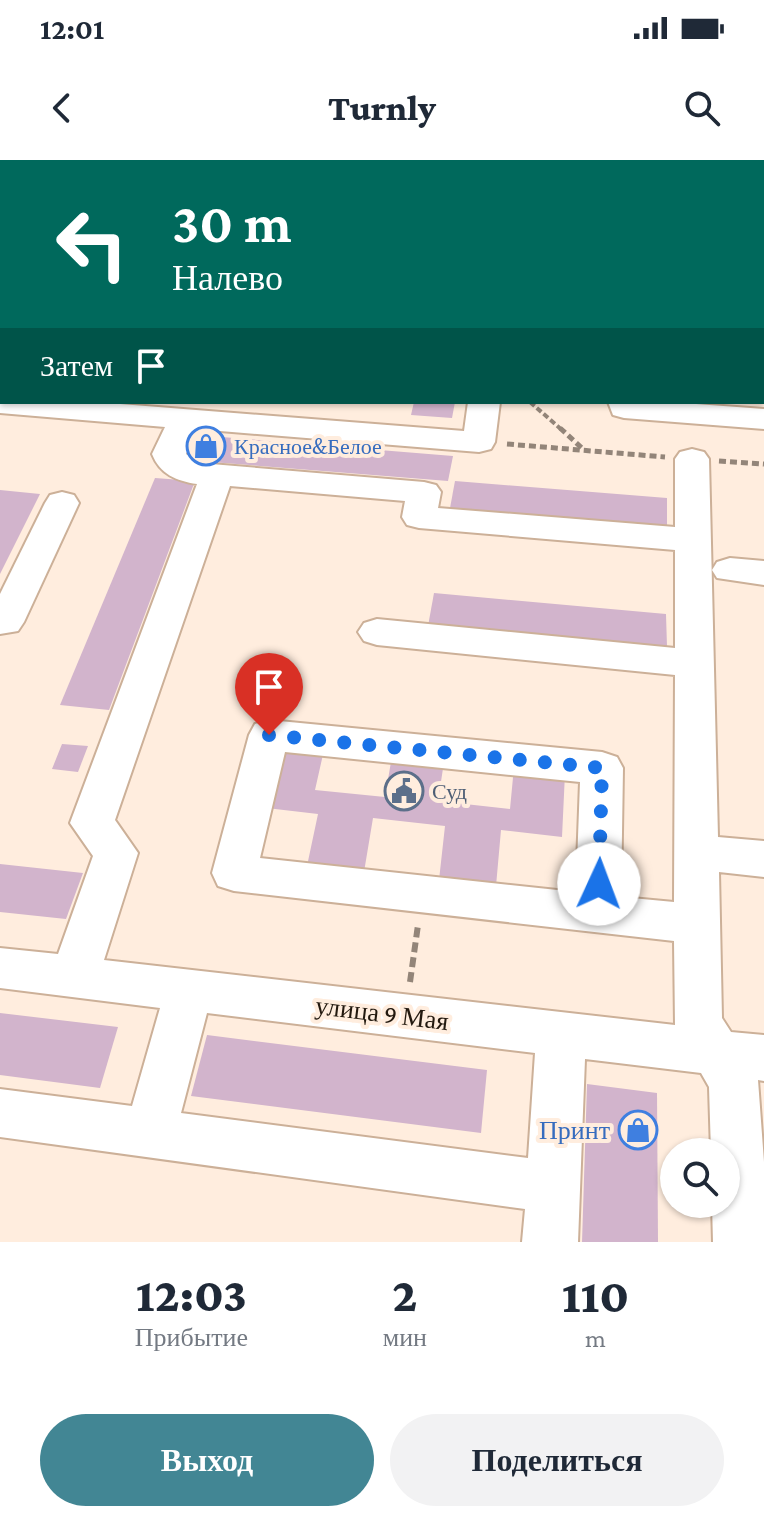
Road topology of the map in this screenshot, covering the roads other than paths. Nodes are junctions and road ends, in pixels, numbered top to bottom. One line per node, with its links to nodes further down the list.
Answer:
1 (0, 404): 4 (street)
2 (484, 404): 5 (street)
3 (624, 404): 7 (street)
4 (130, 408): 6 (street)
5 (294, 414): 6 (street)
6 (184, 419): 9 (street)
7 (764, 419)
8 (692, 459): 11 (street)
9 (217, 475): 11 (street); 20 (street)
10 (62, 503): 12 (street)
11 (693, 540): 14 (street)
12 (0, 621)
13 (377, 632): 14 (street)
14 (694, 663): 15 (street)
15 (696, 852): 16 (street); 18 (street)
16 (764, 859)
17 (598, 913): 17 (street); 18 (street)
18 (697, 924): 23 (street)
19 (0, 968): 20 (street, улица 9 Мая)
20 (74, 977): 21 (street, улица 9 Мая)
21 (189, 990): 22 (street, улица 9 Мая); 25 (street)
22 (561, 1034): 23 (street, улица 9 Мая); 26 (street)
23 (740, 1055): 28 (street)
24 (0, 1113): 25 (street)
25 (150, 1133): 26 (street)
26 (553, 1187): 27 (street)
27 (550, 1242)
28 (741, 1242)

